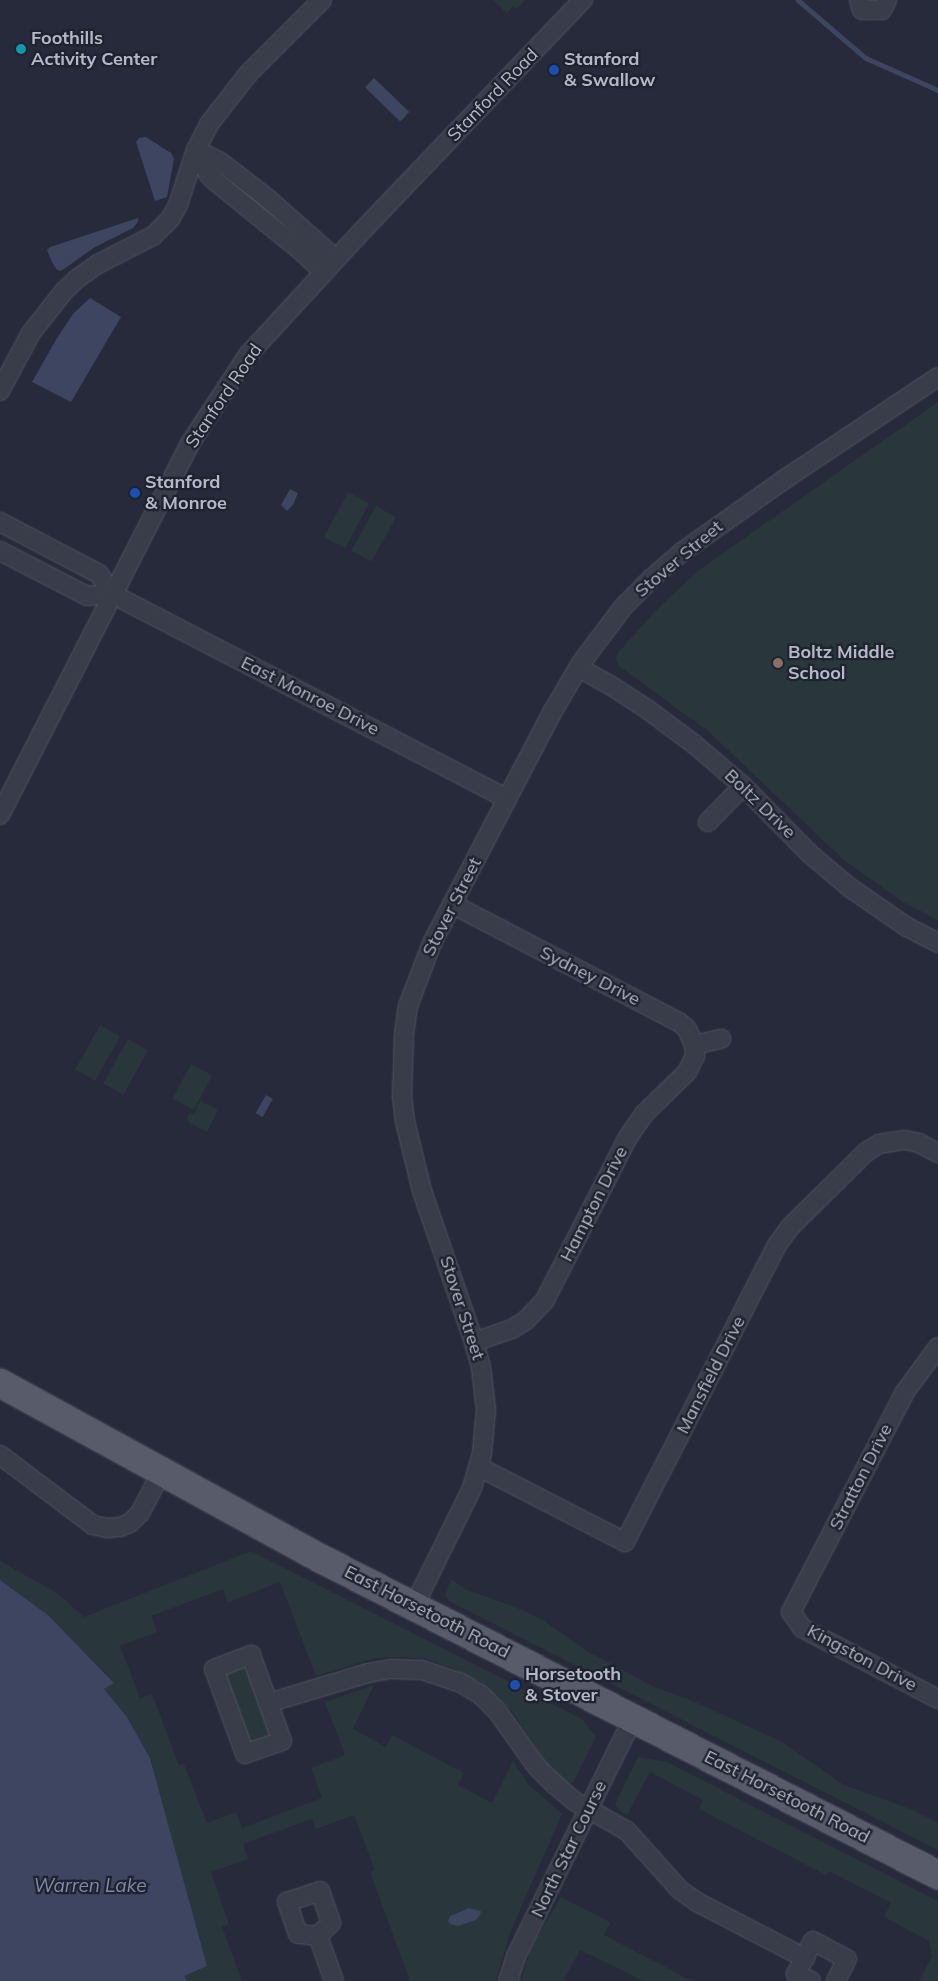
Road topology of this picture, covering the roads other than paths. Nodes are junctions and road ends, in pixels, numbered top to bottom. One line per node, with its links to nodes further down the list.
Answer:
1 (322, 0): 5 (street)
2 (583, 0): 6 (street, Stanford Road)
3 (859, 0): 4 (street)
4 (887, 0)
5 (196, 150): 6 (street); 7 (street); 9 (street)
6 (336, 259): 7 (street, Stanford Road)
7 (324, 272): 12 (street, Stanford Road)
8 (938, 377): 13 (street, Stover Street)
9 (0, 391)
10 (0, 522): 12 (street, East Monroe Drive)
11 (0, 551): 12 (street)
12 (112, 594): 15 (street, East Monroe Drive); 16 (street, Stanford Road)
13 (579, 668): 14 (street, Boltz Drive); 15 (street, Stover Street)
14 (743, 786): 17 (street); 19 (street, Boltz Drive)
15 (507, 799): 18 (street, Stover Street)
16 (0, 815)
17 (708, 822)
18 (452, 904): 21 (street, Sydney Drive); 23 (street, Stover Street)
19 (938, 943)
20 (721, 1039): 21 (street)
21 (694, 1045): 23 (street, Hampton Drive)
22 (938, 1152): 27 (street, Mansfield Drive)
23 (474, 1342): 27 (street, Stover Street)
24 (938, 1347): 30 (street, Stratton Drive)
25 (0, 1383): 28 (main road, East Horsetooth Road)
26 (0, 1455): 28 (street)
27 (479, 1466): 29 (street, Stover Street)
28 (162, 1472): 29 (main road, East Horsetooth Road)
29 (414, 1606): 33 (main road, East Horsetooth Road)
30 (792, 1612): 31 (street, Kingston Drive)
31 (938, 1699)
32 (268, 1703): 32 (street); 34 (street)
33 (633, 1718): 34 (street, North Star Course); 35 (main road, East Horsetooth Road)
34 (589, 1809): 37 (street); 39 (street, North Star Course)
35 (938, 1875)
36 (318, 1936): 38 (street)
37 (805, 1958): 40 (street); 41 (street)
38 (334, 1981)
39 (508, 1981)
40 (811, 1981)
41 (836, 1981)

